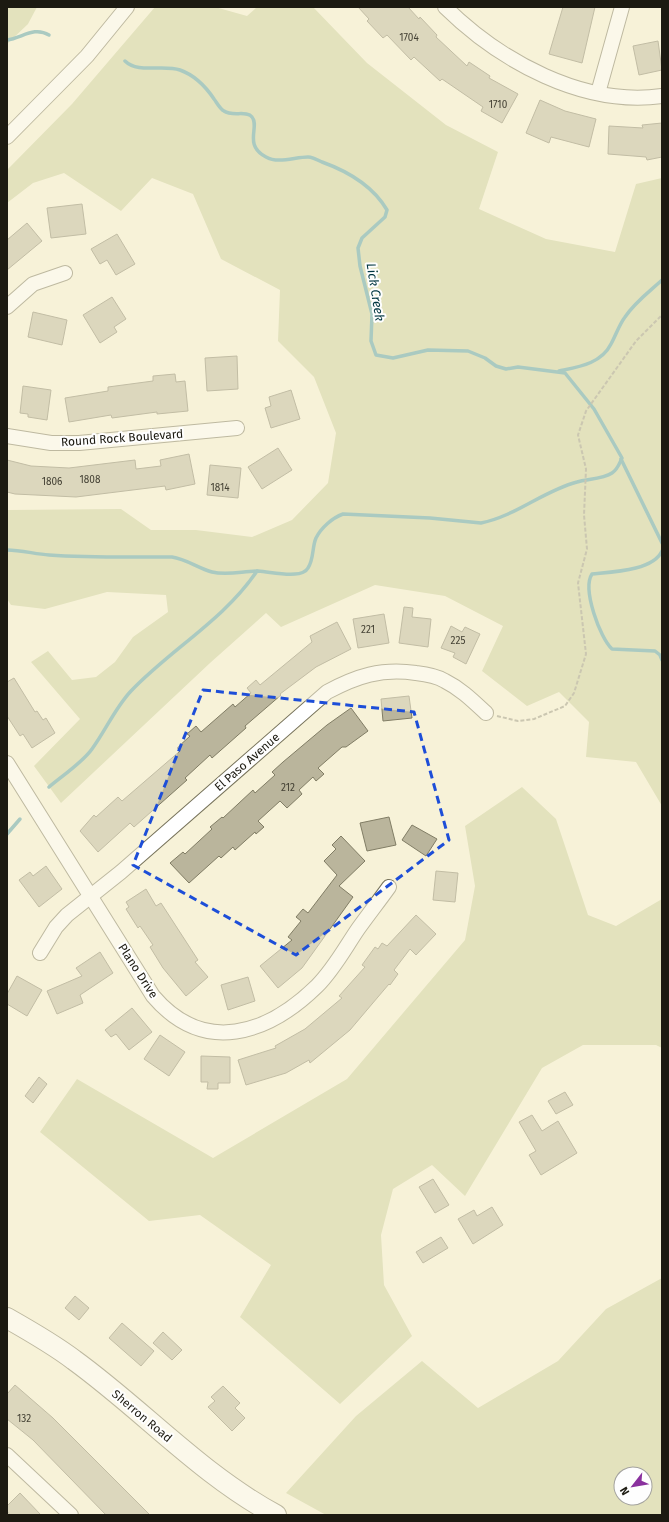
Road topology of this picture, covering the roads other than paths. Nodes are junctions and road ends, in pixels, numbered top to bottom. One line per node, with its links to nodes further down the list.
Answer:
1 (127, 7): 6 (street)
2 (445, 7): 4 (street)
3 (622, 7): 4 (street)
4 (598, 93): 5 (street)
5 (662, 96)
6 (7, 137)
7 (65, 273): 8 (street)
8 (7, 307)
9 (237, 428): 10 (street, Round Rock Boulevard)
10 (7, 436)
11 (486, 713): 14 (street, El Paso Avenue)
12 (7, 763): 14 (street, Plano Drive)
13 (389, 887): 14 (street, Plano Drive)
14 (90, 896): 15 (street, El Paso Avenue)
15 (40, 953)
16 (7, 1318): 19 (main road, Sherron Road)
17 (7, 1455): 18 (street)
18 (71, 1515)
19 (276, 1515)

